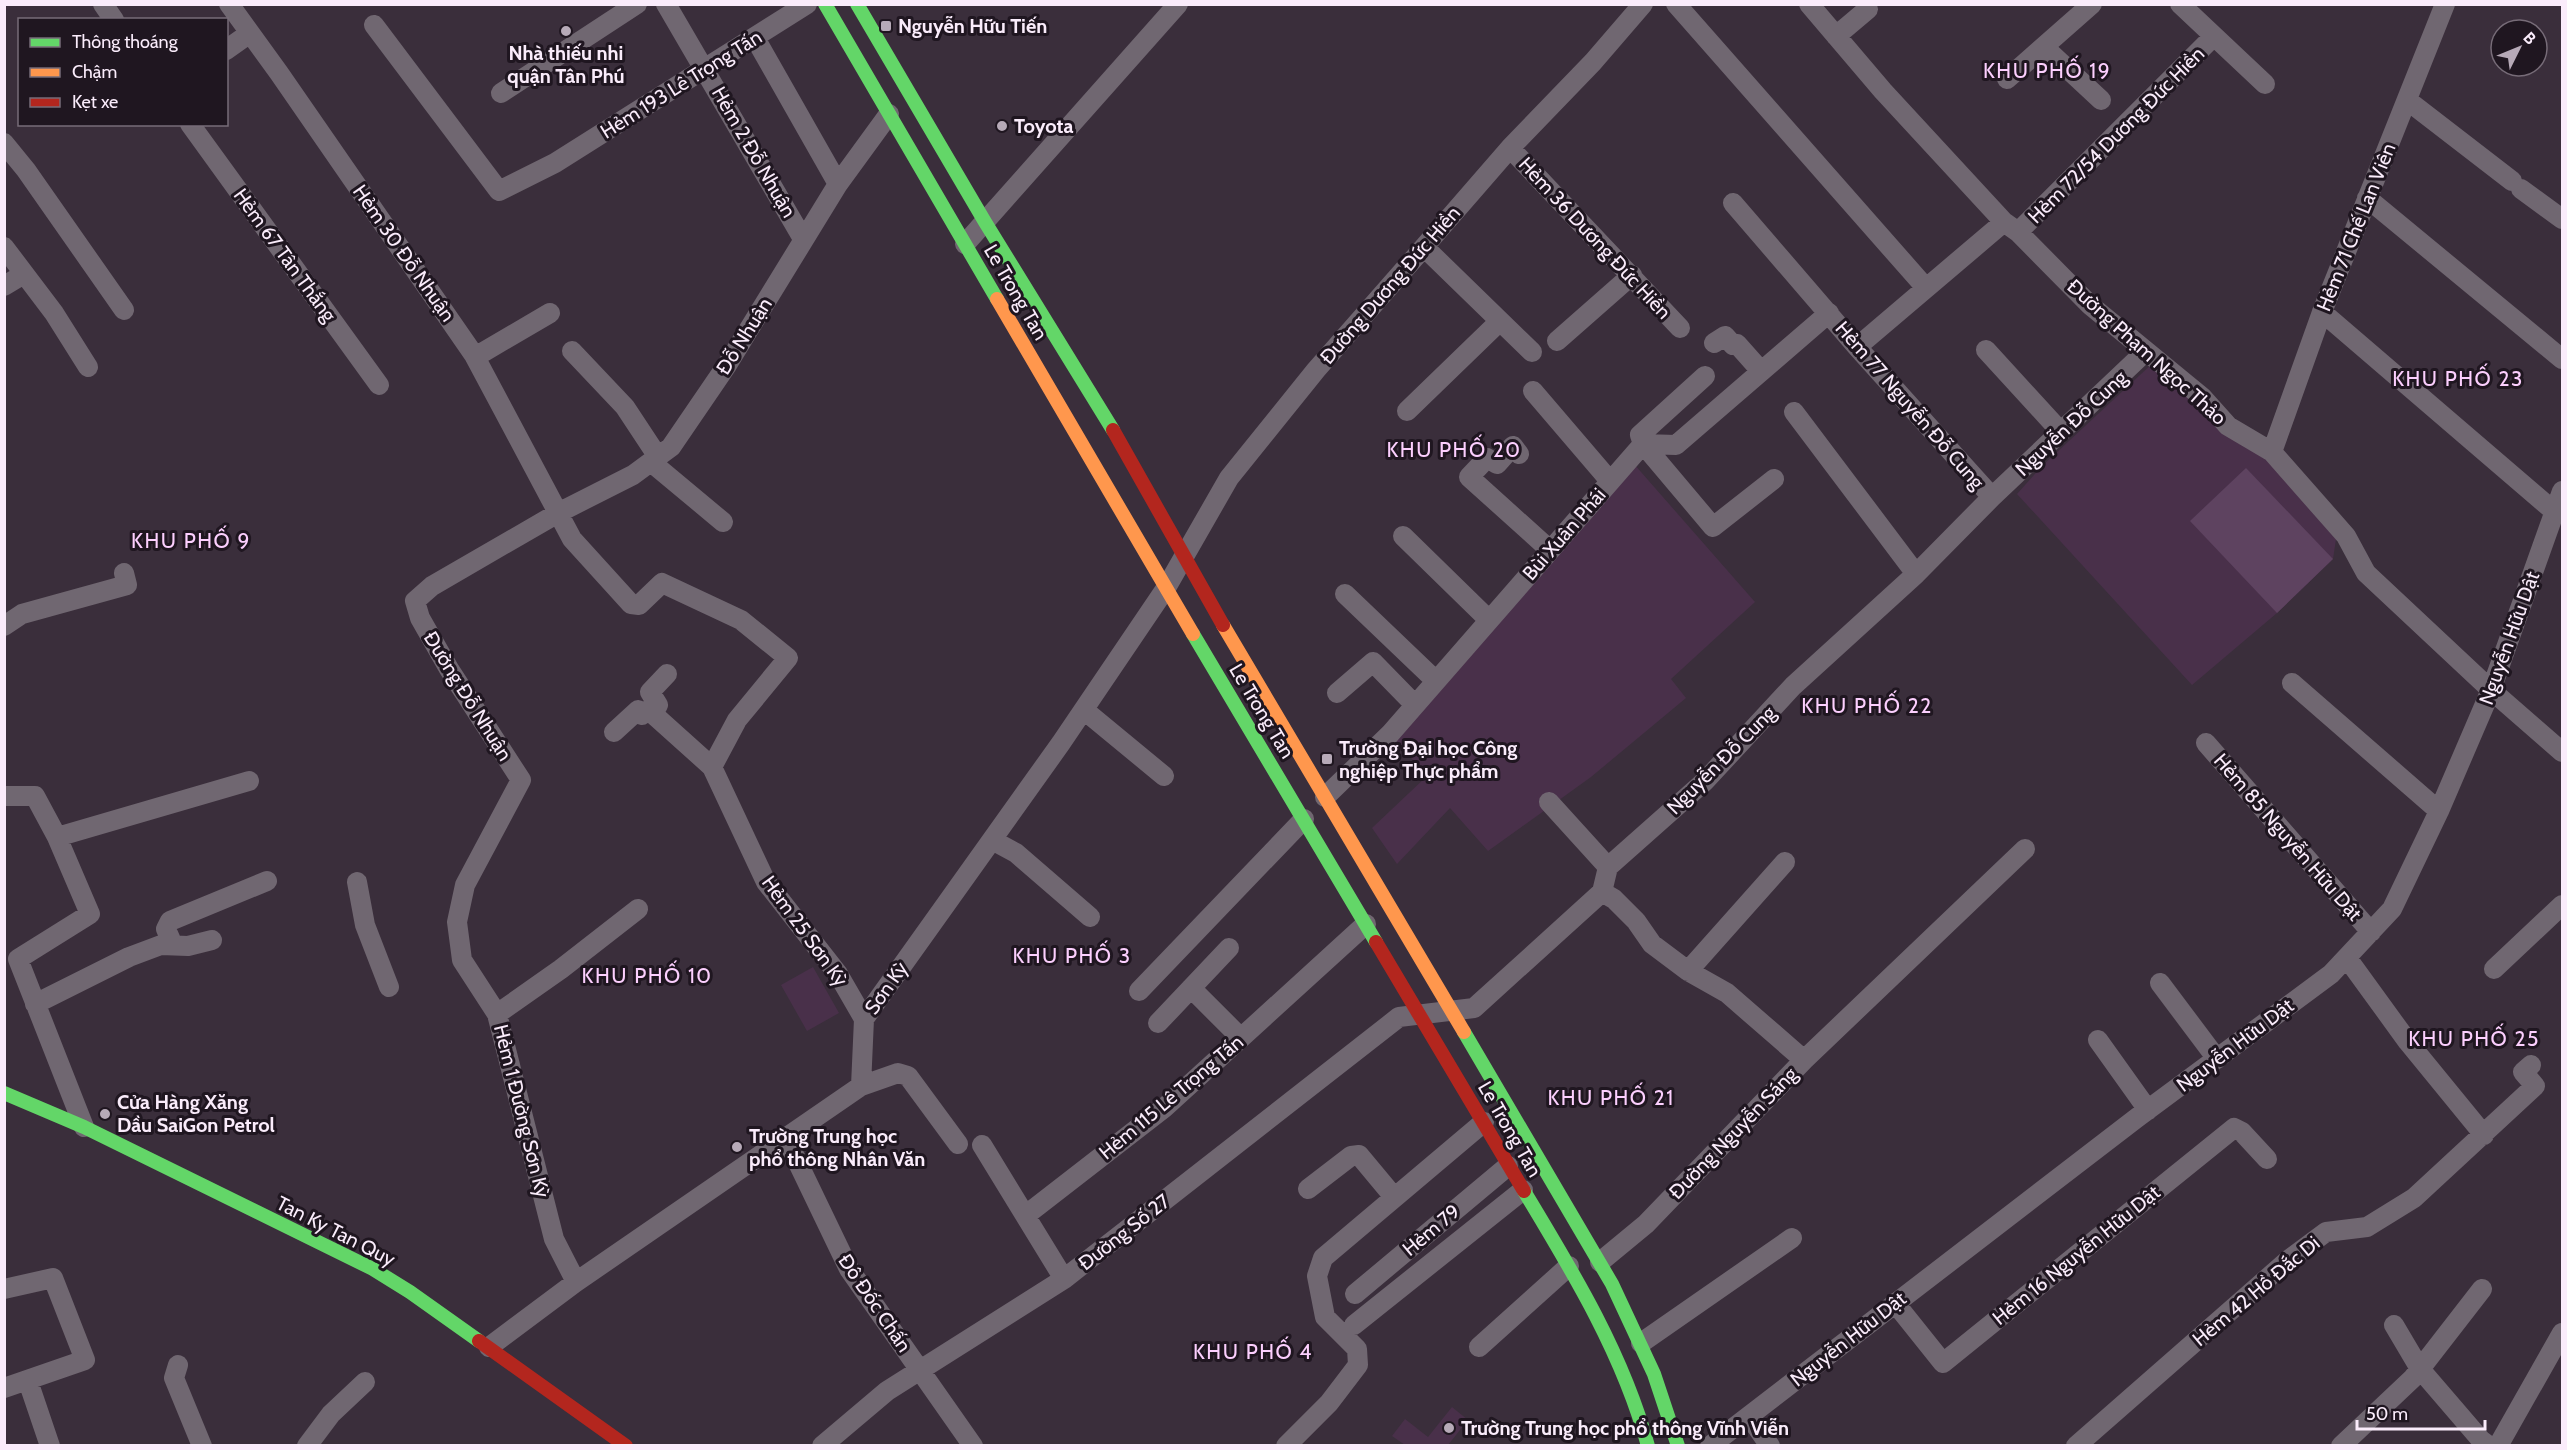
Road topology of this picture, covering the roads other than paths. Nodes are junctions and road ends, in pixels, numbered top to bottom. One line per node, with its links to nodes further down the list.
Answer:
1 (103, 4): 16 (street)
2 (229, 4): 18 (street, Hẻm 30 Đỗ Nhuận)
3 (637, 4): 27 (street)
4 (666, 4): 24 (street, Hẻm 2 Đỗ Nhuận)
5 (807, 4): 21 (street, Hẻm 193 Lê Trọng Tấn)
6 (825, 4): 30 (main road, Le Trong Tan)
7 (857, 4): 38 (main road, Le Trong Tan)
8 (1178, 4): 38 (street)
9 (1642, 4): 33 (street, Đường Dương Đức Hiền)
10 (1676, 4): 47 (street)
11 (1809, 4): 19 (street, Đường Phạm Ngọc Thảo)
12 (2092, 4): 22 (street)
13 (2180, 4): 20 (street)
14 (2445, 4): 29 (street, Hẻm 71 Chế Lan Viên)
15 (1868, 9): 19 (street)
16 (113, 18)
17 (374, 25): 24 (street, Hẻm 193 Lê Trọng Tấn)
18 (250, 33): 23 (street); 61 (street, Hẻm 30 Đỗ Nhuận)
19 (1836, 36): 39 (street, Đường Phạm Ngọc Thảo)
20 (2213, 37): 26 (street); 39 (street, Hẻm 72/54 Dương Đức Hiền)
21 (755, 38): 24 (street, Hẻm 193 Lê Trọng Tấn); 34 (street)
22 (2044, 47): 25 (street); 28 (street)
23 (228, 49)
24 (705, 69): 40 (street, Hẻm 2 Đỗ Nhuận)
25 (2007, 79)
26 (2265, 84)
27 (501, 93)
28 (2101, 100)
29 (2407, 100): 35 (street, Hẻm 71 Chế Lan Viên); 37 (street)
30 (889, 114): 34 (street, Đỗ Nhuận); 41 (main road, Le Trong Tan)
31 (191, 126): 66 (street, Hẻm 67 Tân Thắng)
32 (4, 143): 48 (street)
33 (1510, 148): 43 (street, Đường Dương Đức Hiền); 45 (street, Hẻm 36 Dương Đức Hiền)
34 (838, 184): 40 (street, Đỗ Nhuận)
35 (2367, 198): 49 (street, Hẻm 71 Chế Lan Viên); 62 (street)
36 (1733, 203): 51 (street, Hẻm 77 Nguyễn Đỗ Cung)
37 (2562, 219)
38 (985, 222): 41 (street); 84 (main road, Le Trong Tan)
39 (2011, 227): 47 (street); 60 (street, Đường Phạm Ngọc Thảo)
40 (803, 239): 74 (street, Đỗ Nhuận)
41 (965, 244): 87 (main road, Le Trong Tan)
42 (4, 247): 44 (street)
43 (1424, 247): 52 (street); 84 (street, Đường Dương Đức Hiền)
44 (24, 274): 46 (street); 63 (street)
45 (1632, 275): 53 (street, Hẻm 36 Dương Đức Hiền); 54 (street)
46 (4, 286)
47 (1926, 288): 56 (street)
48 (124, 310)
49 (2322, 312): 72 (street, Hẻm 71 Chế Lan Viên); 80 (street)
50 (550, 313): 61 (street)
51 (1829, 313): 56 (street, Hẻm 77 Nguyễn Đỗ Cung); 64 (street)
52 (1500, 321): 59 (street); 68 (street)
53 (1680, 328)
54 (1557, 340)
55 (1714, 343): 64 (street)
56 (1857, 346): 78 (street, Hẻm 77 Nguyễn Đỗ Cung)
57 (1986, 350): 70 (street)
58 (572, 351): 74 (street)
59 (1532, 352)
60 (2145, 352): 70 (street, Nguyễn Đỗ Cung); 72 (street, Đường Phạm Ngọc Thảo)
61 (475, 357): 79 (street, Hẻm 30 Đỗ Nhuận)
62 (2562, 359)
63 (88, 368)
64 (1761, 371): 71 (street)
65 (1705, 376): 71 (street, Bùi Xuân Phái)
66 (379, 385)
67 (1533, 391): 76 (street)
68 (1407, 411)
69 (1794, 412): 86 (street)
70 (2061, 432): 78 (street, Nguyễn Đỗ Cung)
71 (1642, 444): 75 (street); 76 (street, Bùi Xuân Phái)
72 (2271, 452): 94 (street, Đường Phạm Ngọc Thảo)
73 (1519, 454): 83 (street)
74 (655, 459): 79 (street, Đỗ Nhuận); 81 (street)
75 (1774, 479)
76 (1610, 481): 83 (street, Bùi Xuân Phái)
77 (2562, 491): 80 (street, Nguyễn Hữu Dật)
78 (1992, 497): 86 (street, Nguyễn Đỗ Cung)
79 (558, 513): 102 (street, Hẻm 30 Đỗ Nhuận); 124 (street, Đường Đỗ Nhuận)
80 (2556, 521): 94 (street, Nguyễn Hữu Dật)
81 (723, 522)
82 (1403, 536): 89 (street)
83 (1550, 550): 89 (street, Bùi Xuân Phái)
84 (1183, 558): 87 (street, Đường Dương Đức Hiền); 106 (main road, Le Trong Tan)
85 (124, 573): 90 (street)
86 (1916, 574): 114 (street, Nguyễn Đỗ Cung)
87 (1166, 588): 97 (street, Sơn Kỳ); 109 (main road, Le Trong Tan)
88 (1345, 594): 92 (street)
89 (1489, 620): 92 (street, Bùi Xuân Phái)
90 (4, 626)
91 (667, 674): 98 (street)
92 (1436, 681): 96 (street, Bùi Xuân Phái)
93 (2292, 683): 108 (street)
94 (2491, 690): 101 (street, Đường Phạm Ngọc Thảo); 108 (street, Nguyễn Hữu Dật)
95 (1337, 693): 96 (street)
96 (1415, 705): 106 (street, Bùi Xuân Phái)
97 (1084, 710): 103 (street); 111 (street, Sơn Kỳ)
98 (653, 714): 99 (street); 102 (street)
99 (614, 732)
100 (2206, 743): 122 (street, Hẻm 85 Nguyễn Hữu Dật)
101 (2562, 752)
102 (712, 767): 138 (street, Hẻm 25 Sơn Kỳ)
103 (1164, 776)
104 (249, 781): 110 (street)
105 (4, 796): 110 (street)
106 (1325, 797): 135 (main road, Le Trong Tan)
107 (1549, 802): 114 (street)
108 (2439, 811): 122 (street, Nguyễn Hữu Dật)
109 (1304, 819): 121 (main road, Le Trong Tan); 133 (street)
110 (57, 837): 134 (street)
111 (992, 840): 120 (street); 138 (street, Sơn Kỳ)
112 (2025, 849): 143 (street)
113 (1785, 862): 129 (street)
114 (1608, 867): 117 (street)
115 (267, 881): 125 (street)
116 (357, 882): 131 (street)
117 (1602, 892): 129 (street, Đường Nguyễn Sáng); 135 (street)
118 (2562, 905): 128 (street)
119 (638, 909): 136 (street)
120 (1090, 917)
121 (1366, 924): 137 (main road, Le Trong Tan); 140 (street, Hẻm 115 Lê Trọng Tấn)
122 (2371, 932): 127 (street, Nguyễn Hữu Dật)
123 (212, 940): 125 (street)
124 (460, 944): 136 (street, Hẻm 1 Đường Sơn Kỳ)
125 (173, 945): 134 (street)
126 (1229, 948): 132 (street)
127 (2347, 958): 142 (street, Nguyễn Hữu Dật); 150 (street)
128 (2494, 969)
129 (1688, 971): 143 (street, Đường Nguyễn Sáng)
130 (2160, 983): 142 (street)
131 (389, 987)
132 (1191, 988): 139 (street); 140 (street)
133 (1139, 991)
134 (35, 1004): 149 (street)
135 (1452, 1010): 137 (street); 161 (main road, Le Trong Tan)
136 (496, 1014): 164 (street, Hẻm 1 Đường Sơn Kỳ)
137 (1420, 1014): 148 (main road, Le Trong Tan); 163 (street, Đường Số 27)
138 (864, 1019): 145 (street, Sơn Kỳ)
139 (1158, 1023)
140 (1241, 1038): 159 (street, Hẻm 115 Lê Trọng Tấn)
141 (2098, 1040): 147 (street)
142 (2217, 1059): 147 (street, Nguyễn Hữu Dật)
143 (1804, 1060): 161 (street, Đường Nguyễn Sáng)
144 (2530, 1065): 150 (street, Hẻm 42 Hồ Đắc Di)
145 (861, 1086): 151 (street); 152 (street)
146 (4, 1093): 149 (main road, Tan Ky Tan Quy)
147 (2148, 1110): 168 (street, Nguyễn Hữu Dật)
148 (1484, 1122): 155 (main road, Le Trong Tan); 158 (street)
149 (84, 1127): 173 (main road, Tan Ky Tan Quy)
150 (2484, 1135): 194 (street, Hẻm 42 Hồ Đắc Di)
151 (786, 1138): 164 (street); 176 (street, Đô Đốc Chấn)
152 (958, 1144)
153 (982, 1145): 159 (street)
154 (2267, 1159): 168 (street, Hẻm 16 Nguyễn Hữu Dật)
155 (1508, 1166): 157 (main road, Le Trong Tan); 167 (street, Hẻm 79)
156 (1308, 1189): 158 (street)
157 (1523, 1190): 162 (main road, Le Trong Tan); 169 (street)
158 (1394, 1197): 189 (street)
159 (1026, 1215): 163 (street)
160 (1792, 1238): 172 (street)
161 (1600, 1262): 172 (main road, Le Trong Tan)
162 (1569, 1266): 174 (street); 190 (main road, Le Trong Tan)
163 (1064, 1280): 176 (street, Đường Số 27)
164 (576, 1282): 173 (street)
165 (4, 1289): 178 (street)
166 (2482, 1289): 177 (street)
167 (1355, 1294)
168 (1895, 1303): 182 (street, Nguyễn Hữu Dật)
169 (1354, 1325)
170 (2394, 1325): 177 (street)
171 (2562, 1333): 198 (street)
172 (1641, 1344): 191 (main road, Le Trong Tan)
173 (489, 1347): 183 (main road, Tan Ky Tan Quy)
174 (1479, 1347)
175 (178, 1365): 185 (street)
176 (919, 1369): 187 (street, Đường Số 27); 188 (street, Đô Đốc Chấn)
177 (2420, 1369): 181 (street); 197 (street)
178 (28, 1381): 180 (street); 184 (street)
179 (365, 1382): 186 (street)
180 (4, 1388)
181 (2380, 1409): 195 (street); 196 (street)
182 (1749, 1416): 192 (street, Nguyễn Hữu Dật); 193 (street)
183 (618, 1444)
184 (50, 1446)
185 (202, 1446)
186 (307, 1446)
187 (822, 1446)
188 (973, 1446)
189 (1286, 1446)
190 (1648, 1446)
191 (1678, 1446)
192 (1710, 1446)
193 (1770, 1446)
194 (2076, 1446)
195 (2326, 1446)
196 (2341, 1446)
197 (2489, 1446)
198 (2498, 1446)

